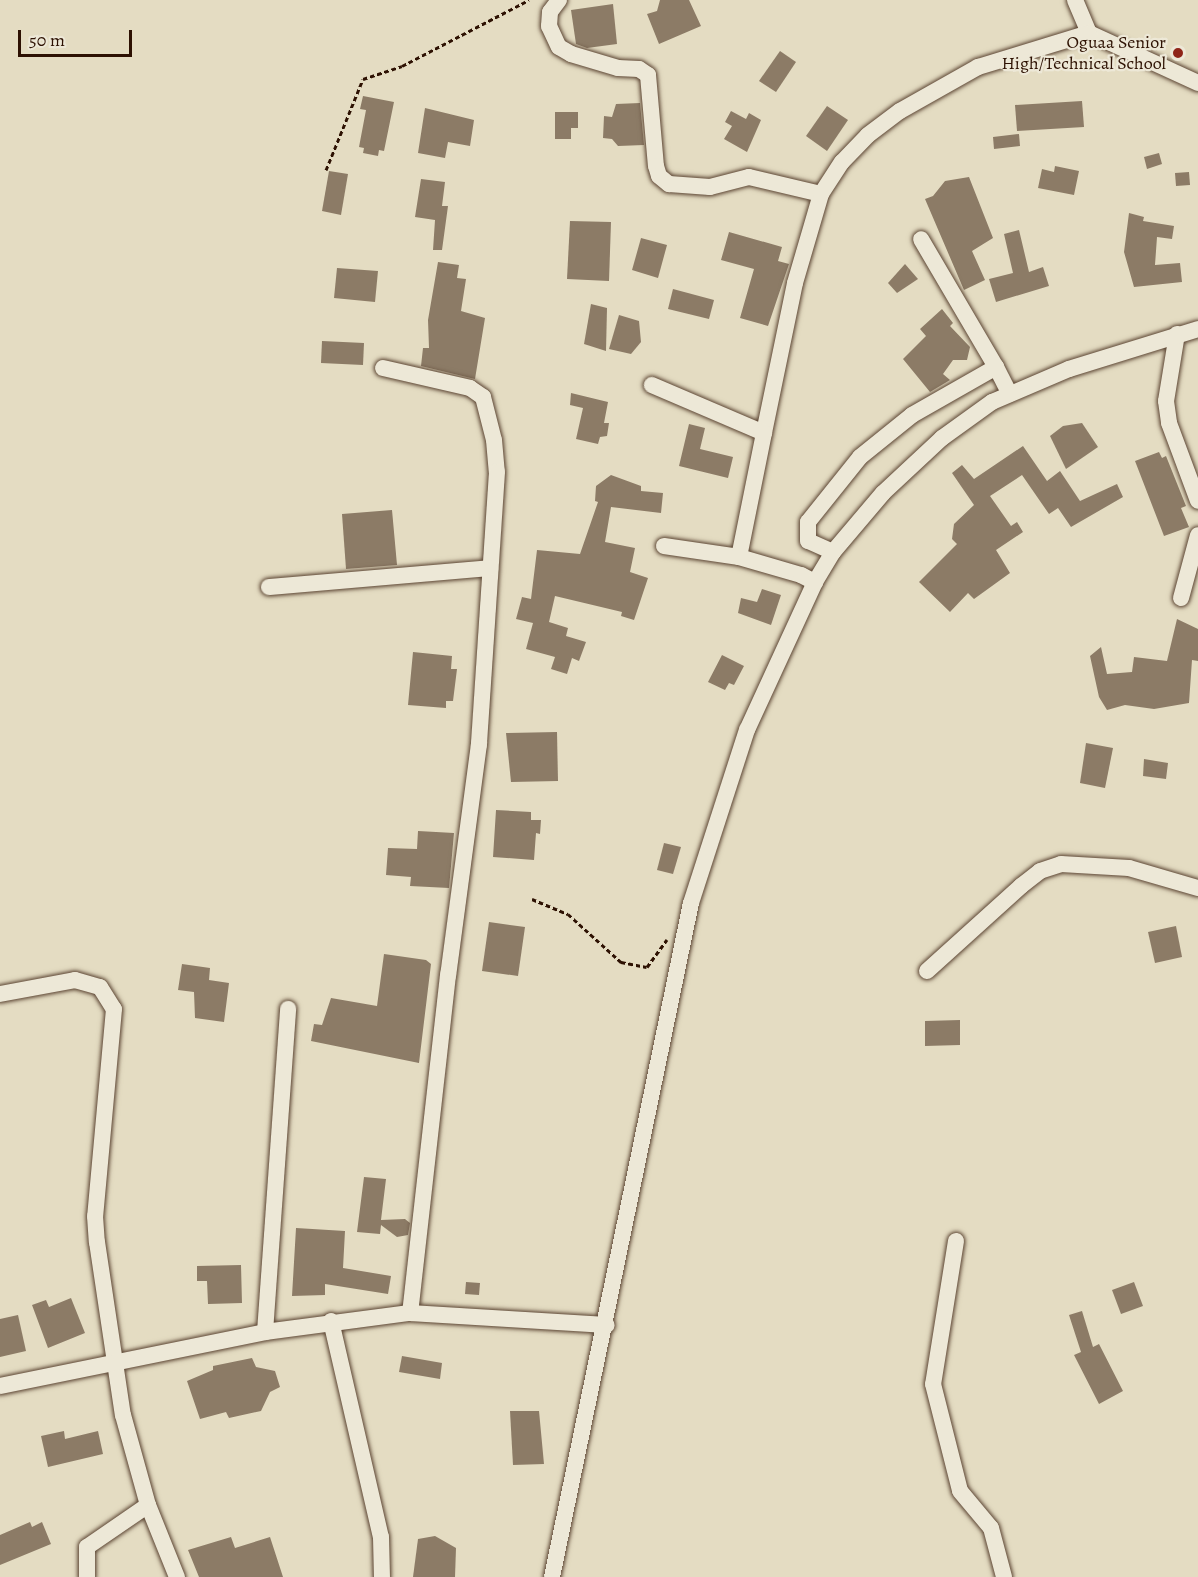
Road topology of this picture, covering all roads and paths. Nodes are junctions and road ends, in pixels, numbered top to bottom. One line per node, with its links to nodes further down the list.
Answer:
1 (529, 0): 6 (path)
2 (559, 0): 7 (street)
3 (1075, 0): 4 (street)
4 (1089, 33): 5 (street); 7 (street)
5 (1198, 83)
6 (326, 171)
7 (820, 194): 15 (street)
8 (921, 239): 11 (street)
9 (1198, 329): 10 (street)
10 (1177, 334): 14 (street); 16 (street)
11 (996, 367): 14 (street); 19 (street)
12 (383, 368): 21 (street)
13 (652, 385): 15 (street)
14 (1010, 394): 19 (street)
15 (764, 433): 20 (street)
16 (1198, 501)
17 (1198, 535): 24 (street)
18 (664, 546): 20 (street)
19 (833, 552): 22 (street)
20 (739, 557): 22 (street)
21 (490, 568): 23 (street); 32 (street)
22 (815, 582): 34 (street)
23 (269, 587)
24 (1181, 598)
25 (1198, 888): 28 (street)
26 (532, 899): 27 (path)
27 (673, 931)
28 (927, 971)
29 (0, 994): 36 (street)
30 (288, 1009): 35 (street)
31 (956, 1241): 43 (street)
32 (410, 1313): 33 (street); 34 (street)
33 (332, 1321): 35 (street); 42 (street)
34 (607, 1325): 39 (street)
35 (265, 1332): 36 (street)
36 (114, 1360): 37 (street); 38 (street)
37 (0, 1386)
38 (148, 1505): 40 (street); 41 (street)
39 (556, 1576)
40 (87, 1577)
41 (177, 1577)
42 (382, 1577)
43 (1005, 1577)

